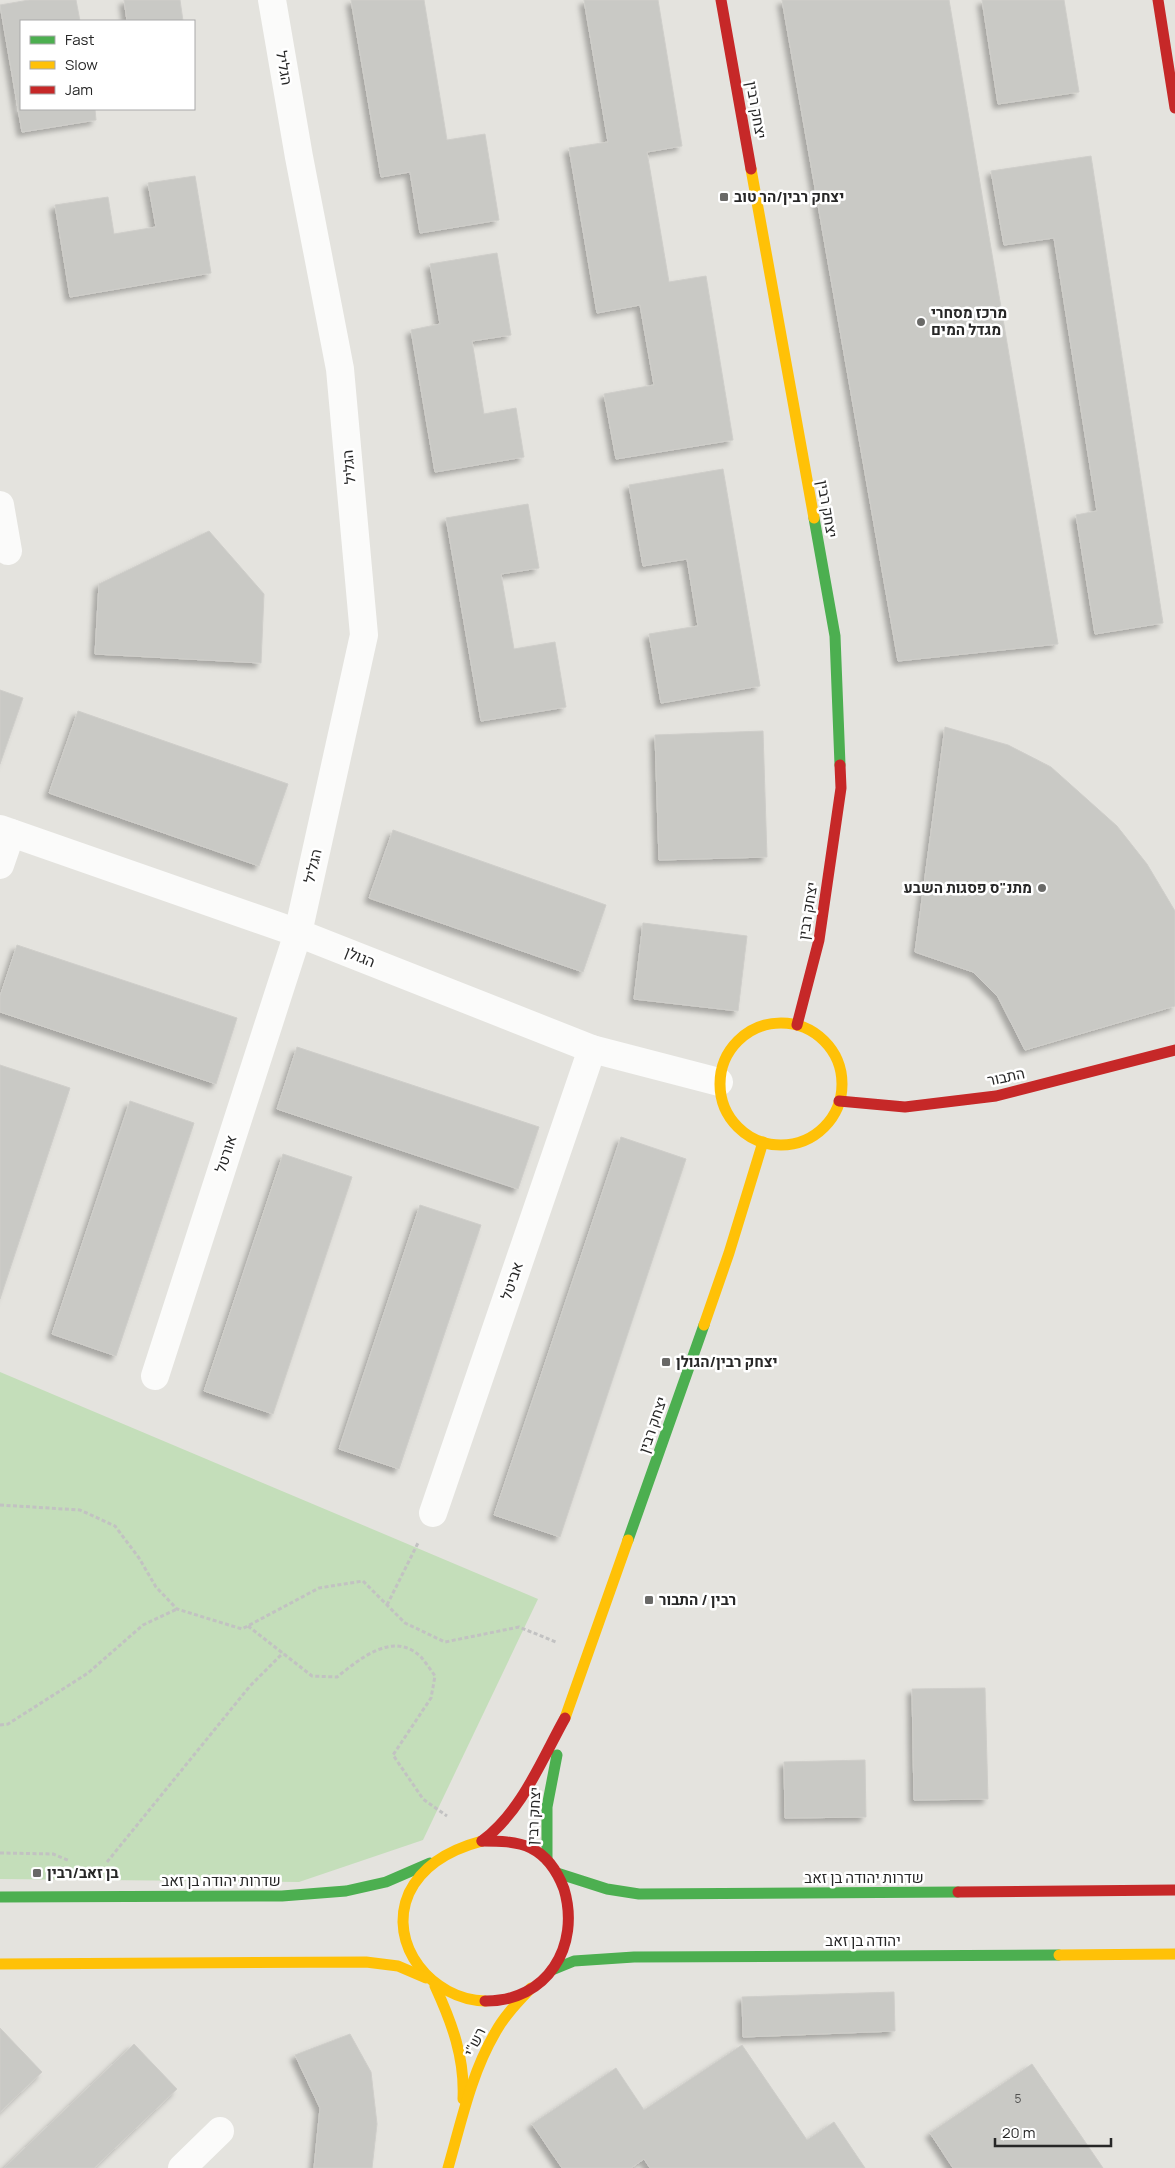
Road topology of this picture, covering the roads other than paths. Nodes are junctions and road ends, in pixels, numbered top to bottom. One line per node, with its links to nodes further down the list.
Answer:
1 (272, 0): 9 (street, הגליל)
2 (721, 0): 10 (street, יצחק רבין)
3 (1158, 0): 4 (street)
4 (1175, 108)
5 (0, 505): 6 (street)
6 (8, 551)
7 (6, 831): 8 (street); 9 (street, הגולן)
8 (0, 865)
9 (298, 932): 11 (street, הגולן); 16 (street, אורטל)
10 (797, 1025): 13 (street); 14 (street)
11 (592, 1049): 13 (street, הגולן); 17 (street, אביטל)
12 (1175, 1050): 14 (street, התבור)
13 (720, 1082): 15 (street)
14 (839, 1101): 15 (street)
15 (763, 1142): 18 (street, יצחק רבין)
16 (155, 1376)
17 (432, 1514)
18 (566, 1717): 19 (street, יצחק רבין); 20 (street, יצחק רבין)
19 (482, 1841): 20 (street); 21 (street)
20 (547, 1860): 22 (street)
21 (436, 1861): 24 (street, שדרות יהודה בן זאב); 28 (street)
22 (557, 1873): 23 (street, שדרות יהודה בן זאב); 27 (street)
23 (1175, 1890)
24 (0, 1896)
25 (1175, 1954): 27 (street, יהודה בן זאב)
26 (0, 1964): 28 (street)
27 (552, 1970): 29 (street)
28 (430, 1982): 29 (street); 30 (street, רש"י)
29 (535, 1984): 30 (street, רש"י)
30 (460, 2123): 33 (street, רש"י)
31 (220, 2131): 32 (street)
32 (182, 2168)
33 (448, 2168)

